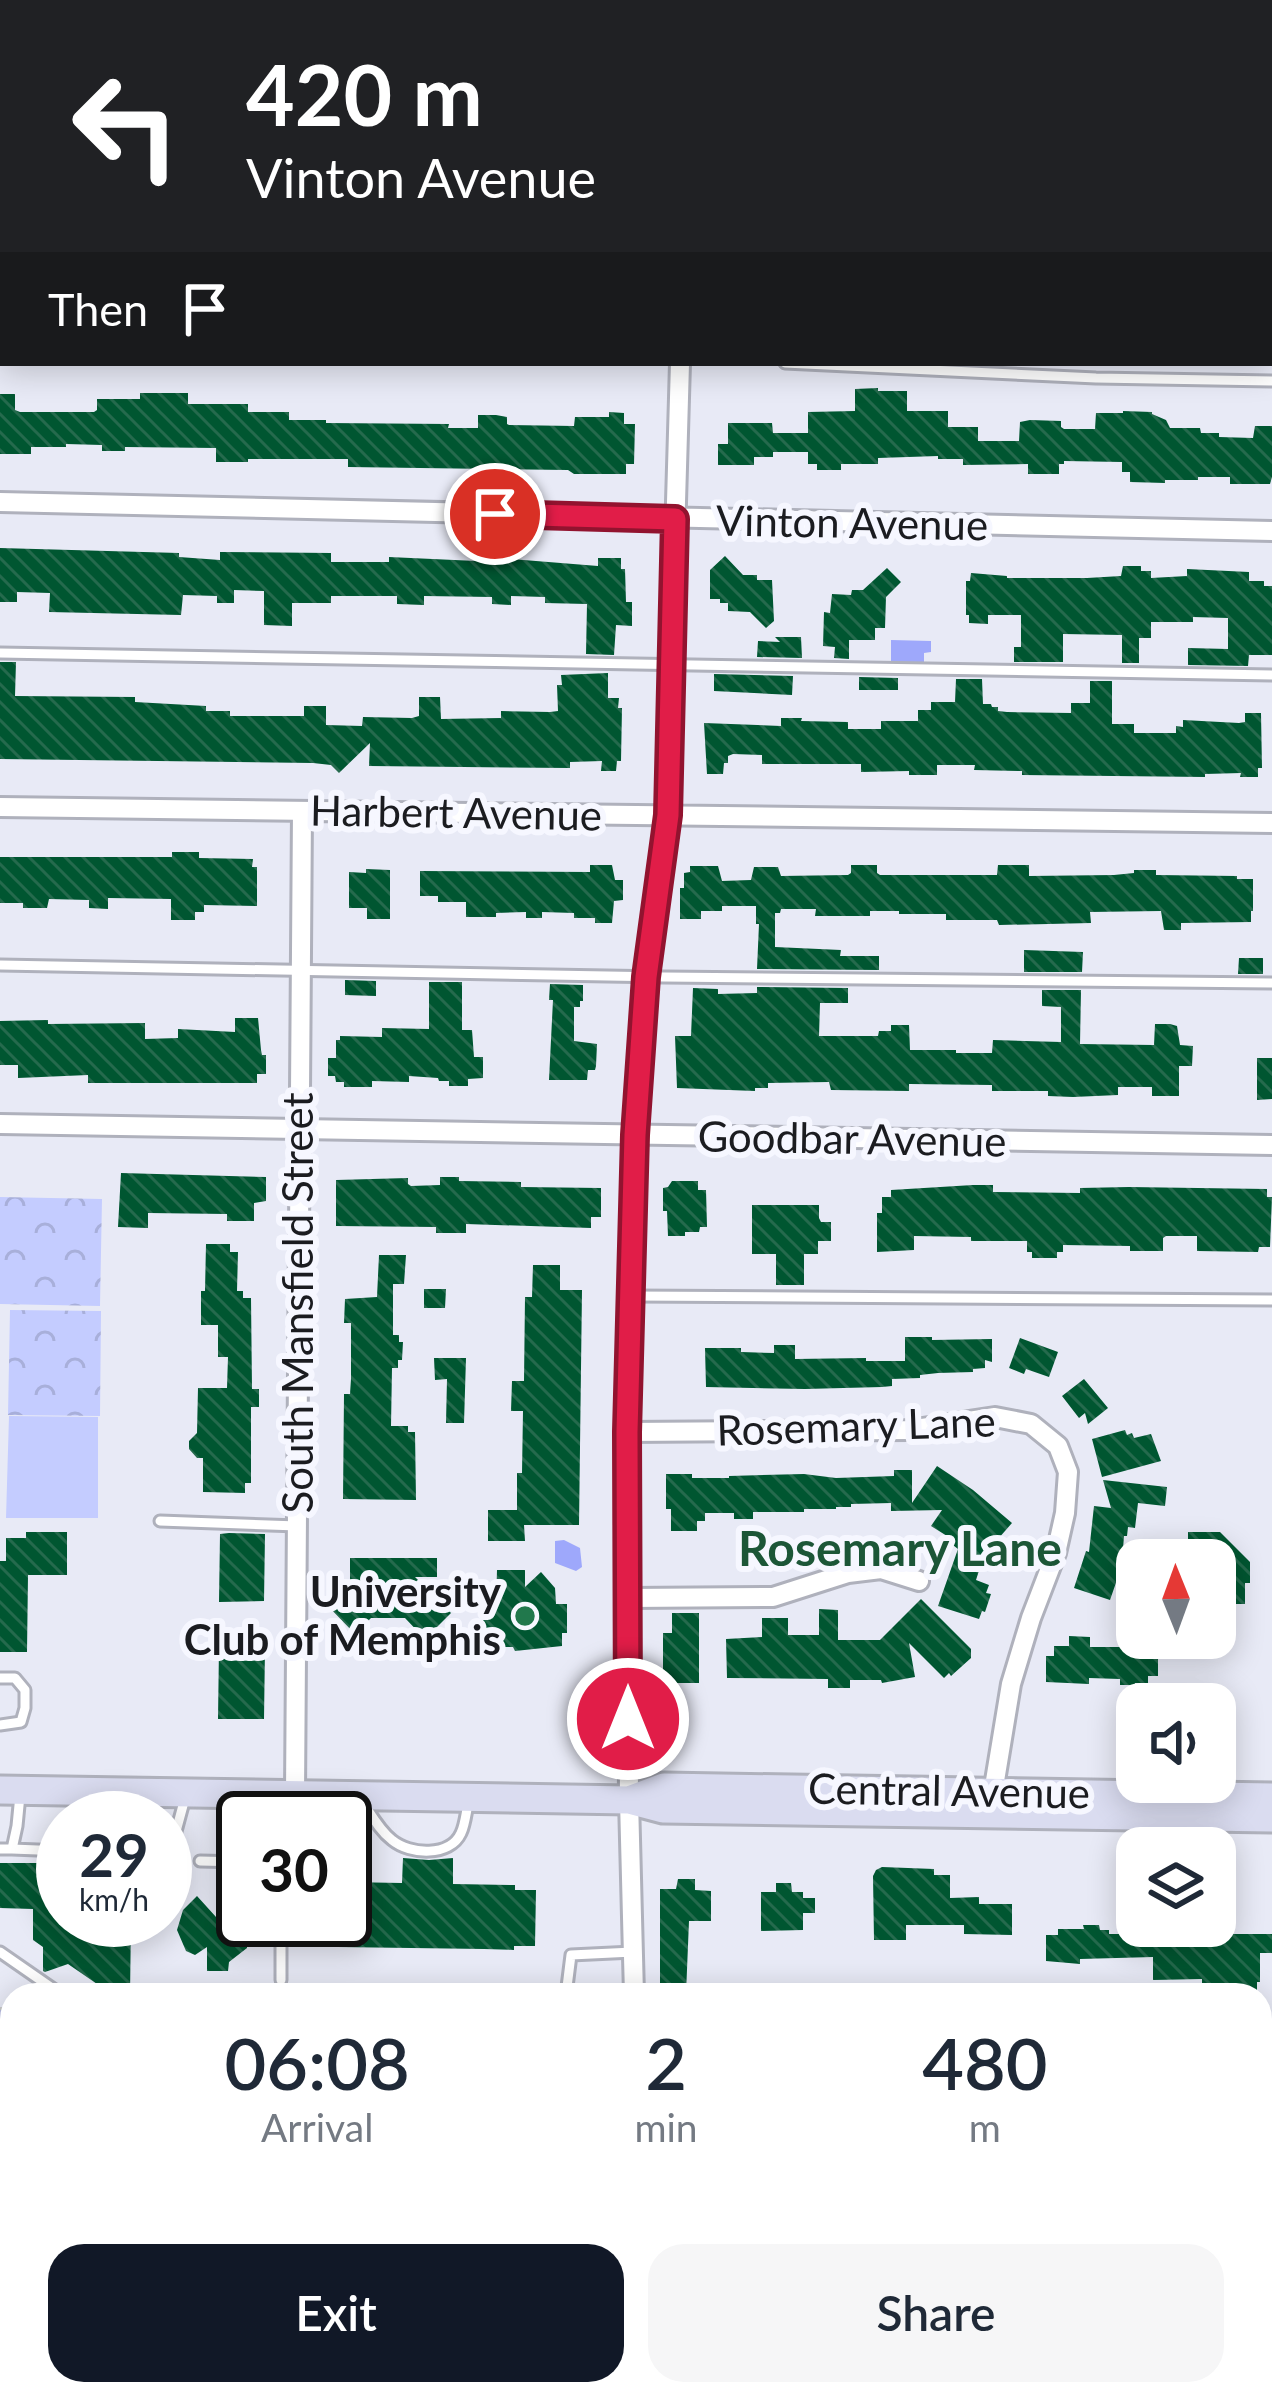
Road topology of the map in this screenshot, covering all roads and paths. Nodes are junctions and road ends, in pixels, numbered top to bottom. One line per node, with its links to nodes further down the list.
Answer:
1 (680, 366): 5 (street)
2 (847, 366): 3 (lane)
3 (1272, 381)
4 (0, 502): 5 (street, Vinton Avenue)
5 (675, 519): 6 (street, Vinton Avenue); 8 (street)
6 (1272, 531)
7 (0, 653): 8 (lane)
8 (673, 665): 9 (lane); 12 (street)
9 (1272, 675)
10 (0, 807): 11 (street, Harbert Avenue)
11 (302, 812): 12 (street, Harbert Avenue); 15 (street, South Mansfield Street)
12 (668, 815): 13 (street, Harbert Avenue); 16 (street)
13 (1272, 823)
14 (0, 965): 15 (lane)
15 (300, 970): 16 (lane); 19 (street, South Mansfield Street)
16 (646, 977): 17 (lane); 20 (street)
17 (1272, 983)
18 (0, 1124): 19 (street, Goodbar Avenue)
19 (298, 1129): 20 (street, Goodbar Avenue); 26 (street, South Mansfield Street)
20 (635, 1135): 21 (street, Goodbar Avenue); 22 (street)
21 (1272, 1145)
22 (632, 1296): 23 (lane); 24 (street)
23 (1272, 1300)
24 (627, 1432): 28 (street); 36 (street, Rosemary Lane)
25 (160, 1521): 26 (lane)
26 (298, 1526): 32 (street, South Mansfield Street)
27 (919, 1581): 28 (street)
28 (628, 1598): 35 (street)
29 (0, 1678): 30 (lane)
30 (0, 1725)
31 (10, 1791): 39 (lane)
32 (283, 1791)
33 (372, 1796): 34 (main road, Central Avenue)
34 (470, 1797): 35 (main road, Central Avenue); 38 (lane)
35 (628, 1799): 36 (main road, Central Avenue); 45 (street)
36 (991, 1802): 37 (main road, Central Avenue)
37 (1265, 1807)
38 (372, 1816)
39 (6, 1849): 40 (lane)
40 (36, 1850)
41 (200, 1862): 42 (lane)
42 (216, 1862)
43 (281, 1947): 46 (lane)
44 (0, 1952): 47 (lane)
45 (635, 1952): 48 (lane); 49 (street)
46 (280, 1981)
47 (46, 1983)
48 (568, 1983)
49 (634, 1983)

